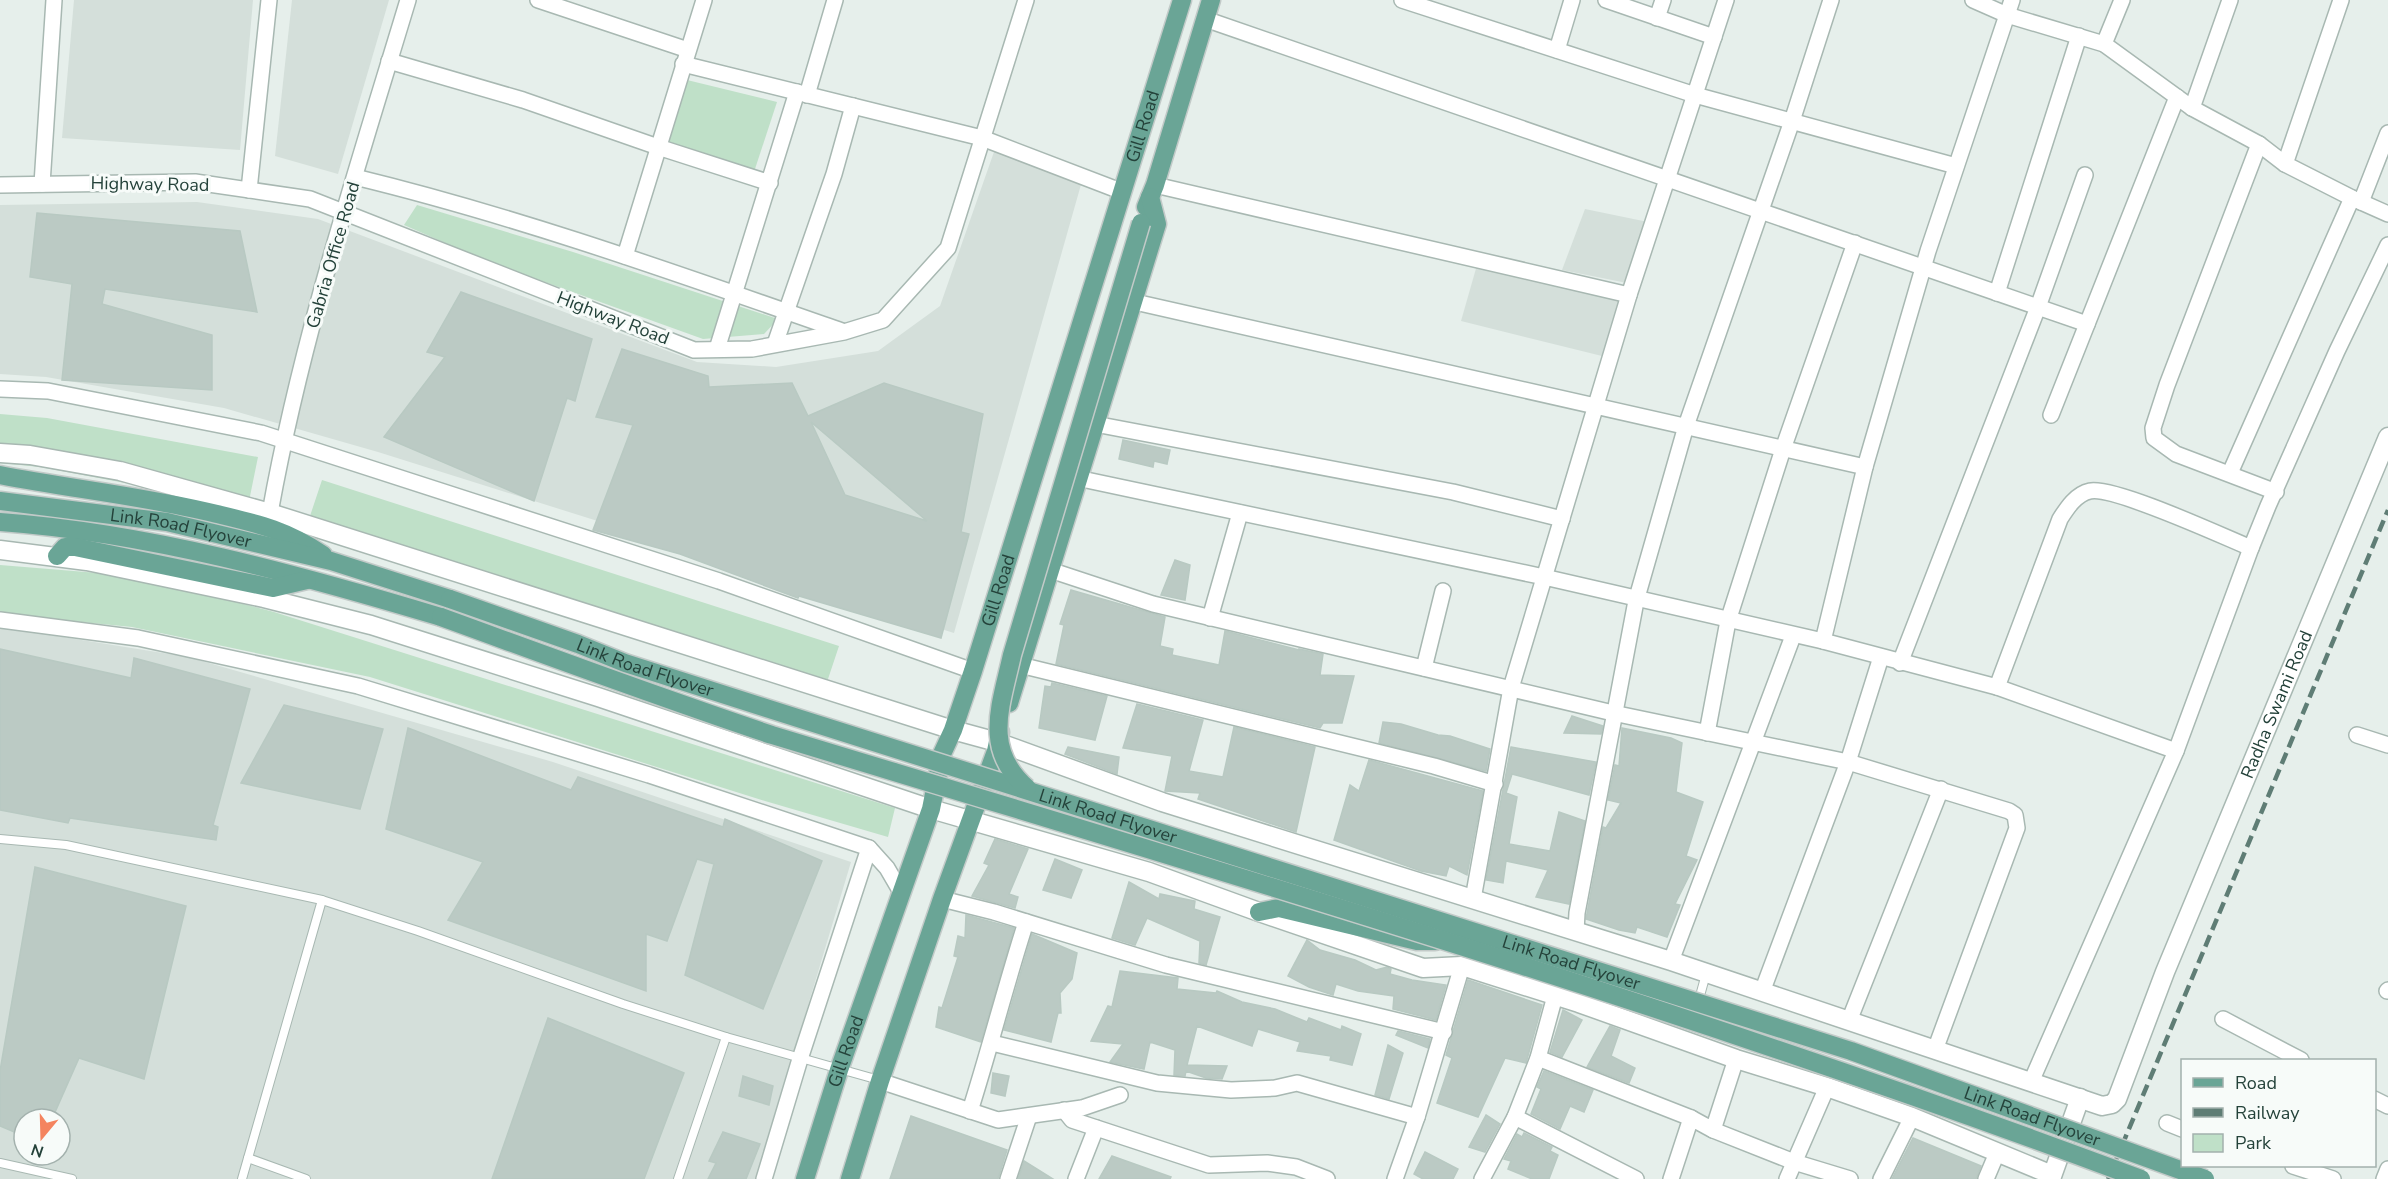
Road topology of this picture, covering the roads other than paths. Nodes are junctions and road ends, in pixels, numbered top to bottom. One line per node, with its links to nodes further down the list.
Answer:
1 (54, 0): 47 (street)
2 (269, 0): 48 (street)
3 (408, 0): 29 (street, Gabria Office Road)
4 (538, 0): 28 (street)
5 (704, 0): 28 (street)
6 (836, 0): 30 (street)
7 (1026, 0): 37 (street, Highway Road)
8 (1182, 0): 50 (main road, Gill Road)
9 (1211, 0): 23 (main road, Gill Road)
10 (1402, 0): 27 (street)
11 (1572, 0): 27 (street)
12 (1606, 0): 22 (street)
13 (1663, 0): 22 (street)
14 (1726, 0): 25 (street)
15 (1831, 0): 35 (street)
16 (1973, 0): 21 (street)
17 (2012, 0): 21 (street)
18 (2122, 0): 26 (street)
19 (2230, 0): 34 (street)
20 (2341, 0): 40 (street)
21 (2007, 15): 24 (street); 41 (street)
22 (1657, 18): 25 (street)
23 (1205, 19): 44 (street); 49 (main road, Gill Road)
24 (2079, 36): 26 (street); 59 (street)
25 (1714, 37): 31 (street)
26 (2103, 44): 32 (street)
27 (1557, 50): 31 (street)
28 (686, 57): 30 (street); 39 (street)
29 (389, 61): 39 (street); 43 (street, Gabria Office Road)
30 (802, 93): 33 (street); 45 (street)
31 (1695, 95): 35 (street); 44 (street)
32 (2177, 97): 34 (street); 65 (street)
33 (853, 106): 37 (street); 64 (street)
34 (2192, 108): 38 (street)
35 (1792, 121): 41 (street); 52 (street)
36 (2388, 133): 51 (street)
37 (982, 138): 50 (street); 66 (street, Highway Road)
38 (2259, 144): 40 (street); 79 (street)
39 (658, 147): 45 (street); 57 (street)
40 (2285, 164): 51 (street)
41 (1956, 166): 58 (street)
42 (2085, 175): 63 (street)
43 (355, 177): 53 (street, Gabria Office Road); 57 (street)
44 (1667, 178): 52 (street); 61 (street)
45 (770, 183): 60 (street)
46 (0, 184): 47 (street, Highway Road)
47 (42, 184): 48 (street, Highway Road)
48 (249, 190): 53 (street, Highway Road)
49 (1153, 191): 61 (street); 62 (main road, Gill Road); 120 (main road, bridge)
50 (1123, 192): 106 (main road, Gill Road)
51 (2356, 200): 54 (street); 79 (street)
52 (1760, 210): 55 (street); 73 (street)
53 (344, 213): 68 (street, Highway Road); 75 (street, Gabria Office Road)
54 (2388, 214)
55 (1855, 243): 58 (street); 76 (street)
56 (2388, 245): 82 (street)
57 (625, 256): 60 (street)
58 (1923, 267): 59 (street); 78 (street)
59 (1997, 293): 63 (street)
60 (735, 294): 64 (street); 68 (street)
61 (1629, 295): 70 (street)
62 (1135, 302): 70 (street); 72 (main road, Gill Road)
63 (2038, 307): 65 (street); 103 (street)
64 (786, 312): 66 (street); 67 (street)
65 (2087, 324): 71 (street)
66 (844, 332): 67 (street, Highway Road)
67 (775, 344): 68 (street, Highway Road)
68 (717, 349)
69 (0, 389): 75 (street)
70 (1596, 406): 73 (street); 86 (street)
71 (2051, 415)
72 (1095, 424): 81 (main road, Gill Road); 86 (street)
73 (1686, 426): 76 (street); 96 (street)
74 (2388, 437): 154 (street, Radha Swami Road)
75 (283, 440): 84 (street, Gabria Office Road); 106 (street)
76 (1783, 448): 78 (street); 99 (street)
77 (0, 453): 84 (street, Radha Swami Road)
78 (1866, 467): 101 (street)
79 (2230, 473): 82 (street)
80 (0, 475): 91 (main road)
81 (1077, 478): 85 (street); 92 (main road, Gill Road)
82 (2276, 492): 88 (street)
83 (0, 501): 91 (main road, Link Road Flyover)
84 (270, 513): 110 (street, Radha Swami Road)
85 (1240, 513): 93 (street); 97 (street)
86 (1562, 519): 93 (street)
87 (0, 522): 94 (main road, Link Road Flyover)
88 (2251, 548): 107 (street); 116 (street)
89 (0, 550): 90 (street)
90 (57, 556): 94 (main road); 121 (street)
91 (331, 561): 120 (main road, Link Road Flyover, bridge)
92 (1050, 570): 97 (street); 104 (main road, Gill Road)
93 (1544, 577): 96 (street); 108 (street)
94 (312, 578): 132 (main road, Link Road Flyover, bridge)
95 (1443, 591): 105 (street)
96 (1637, 599): 99 (street); 109 (street)
97 (1210, 618): 105 (street)
98 (0, 620): 124 (street)
99 (1728, 621): 100 (street); 111 (street)
100 (1793, 636): 101 (street); 114 (street)
101 (1823, 641): 102 (street)
102 (1881, 657): 103 (street); 117 (street)
103 (1900, 663): 107 (street)
104 (1020, 665): 113 (main road, Gill Road); 118 (street)
105 (1424, 668): 108 (street)
106 (973, 671): 110 (main road, Gill Road)
107 (1997, 687): 116 (street)
108 (1511, 688): 109 (street); 118 (street)
109 (1613, 713): 111 (street); 131 (street)
110 (953, 730): 113 (street, Radha Swami Road); 121 (main road, Gill Road)
111 (1707, 733): 114 (street)
112 (2357, 735): 115 (street)
113 (997, 742): 122 (main road, Gill Road); 127 (street, Radha Swami Road)
114 (1753, 742): 117 (street); 133 (street)
115 (2388, 745)
116 (2176, 751): 151 (street)
117 (1848, 762): 119 (street); 136 (street)
118 (1495, 783): 127 (street)
119 (1941, 789): 139 (street); 144 (street)
120 (1031, 791): 192 (main road, Link Road Flyover, bridge)
121 (931, 808): 122 (street); 125 (main road, Gill Road)
122 (970, 820): 126 (main road, Gill Road); 129 (street)
123 (0, 839): 128 (lane)
124 (869, 848): 125 (street); 146 (street)
125 (901, 892): 149 (main road, Gill Road)
126 (942, 899): 130 (street); 150 (main road, Gill Road)
127 (1473, 899): 131 (street, Radha Swami Road)
128 (321, 900): 141 (lane); 167 (lane)
129 (1259, 912): 132 (main road, bridge); 134 (street)
130 (1026, 922): 140 (street); 143 (street)
131 (1576, 931): 133 (street, Radha Swami Road)
132 (1446, 940): 191 (main road, Link Road Flyover, bridge)
133 (1671, 961): 135 (street, Radha Swami Road)
134 (1462, 966): 137 (street); 140 (street)
135 (1706, 973): 136 (street, Radha Swami Road); 142 (lane)
136 (1762, 992): 139 (street, Radha Swami Road)
137 (1555, 996): 142 (street); 145 (street)
138 (2223, 1019): 148 (street)
139 (1849, 1021): 144 (street, Radha Swami Road)
140 (1444, 1032): 158 (street)
141 (726, 1037): 146 (lane); 176 (lane)
142 (1688, 1042): 147 (street)
143 (992, 1043): 156 (street); 158 (street)
144 (1935, 1050): 151 (street, Radha Swami Road)
145 (1538, 1058): 159 (street); 161 (street)
146 (800, 1059): 149 (lane); 177 (street)
147 (1736, 1059): 152 (street); 165 (street)
148 (2299, 1059)
149 (839, 1070): 150 (lane); 178 (main road, Gill Road)
150 (880, 1081): 156 (street); 179 (main road, Gill Road)
151 (2031, 1082): 154 (street, Radha Swami Road)
152 (1827, 1087): 160 (street); 168 (street)
153 (1120, 1095): 155 (street)
154 (2080, 1098): 172 (street)
155 (1064, 1110): 157 (street); 163 (street)
156 (970, 1111): 157 (street)
157 (1029, 1116): 180 (street)
158 (1417, 1117): 183 (street)
159 (1515, 1117): 184 (street); 185 (street)
160 (1912, 1117): 166 (street); 189 (street)
161 (1691, 1118): 165 (street); 186 (street)
162 (2167, 1124): 164 (street)
163 (1096, 1128): 181 (street); 182 (street)
164 (2181, 1129)
165 (1713, 1130): 168 (street)
166 (1997, 1153): 172 (street); 190 (street)
167 (248, 1158): 174 (lane); 175 (lane)
168 (1794, 1162): 187 (street); 188 (street)
169 (0, 1163): 173 (lane)
170 (2296, 1167): 193 (street)
171 (2388, 1168): 194 (street)
172 (2051, 1177)
173 (68, 1178)
174 (242, 1179)
175 (306, 1179)
176 (678, 1179)
177 (764, 1179)
178 (804, 1179)
179 (850, 1179)
180 (1008, 1179)
181 (1076, 1179)
182 (1327, 1179)
183 (1395, 1179)
184 (1482, 1179)
185 (1636, 1179)
186 (1671, 1179)
187 (1787, 1179)
188 (1850, 1179)
189 (1881, 1179)
190 (1986, 1179)
191 (2141, 1179)
192 (2205, 1179)
193 (2333, 1179)
194 (2384, 1179)

